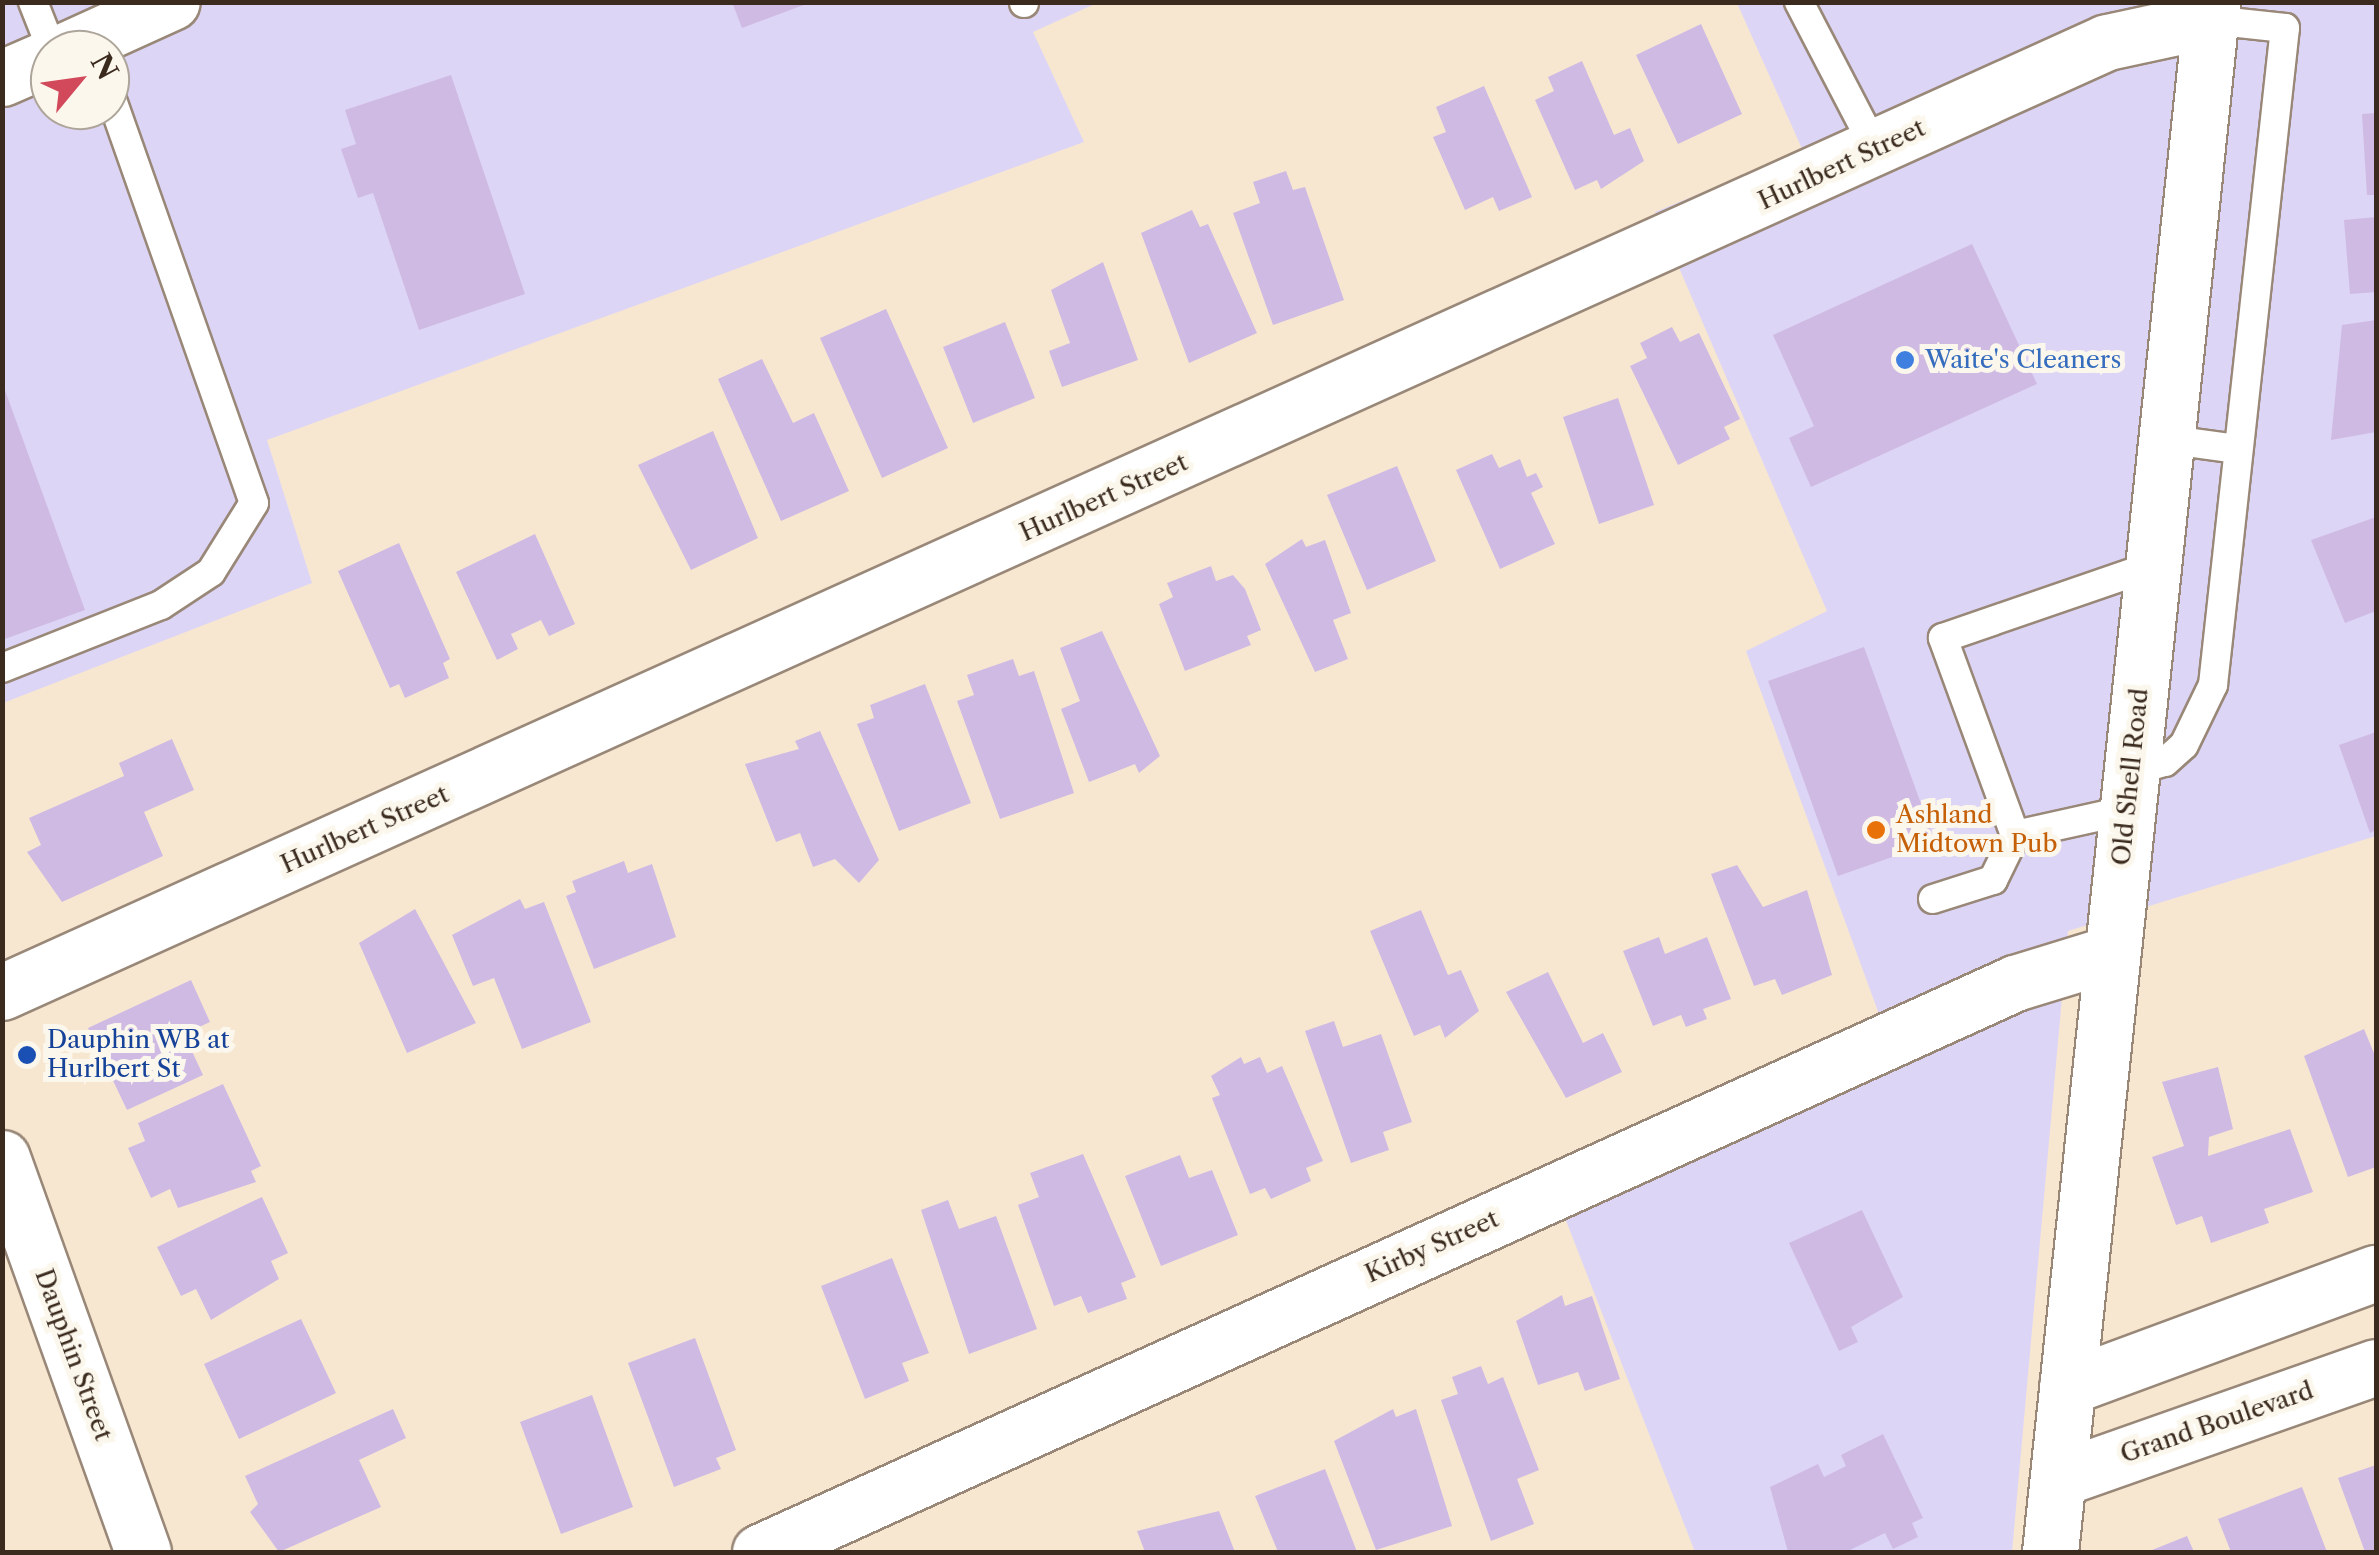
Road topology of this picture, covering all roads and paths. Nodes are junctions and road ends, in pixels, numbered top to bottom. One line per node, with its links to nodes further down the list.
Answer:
1 (33, 2): 5 (lane)
2 (172, 2): 6 (street)
3 (1799, 2): 10 (lane)
4 (2211, 11): 10 (street, Hurlbert Street); 11 (street, Old Shell Road); 12 (lane)
5 (56, 30)
6 (112, 30)
7 (30, 66): 8 (street)
8 (2, 78)
9 (122, 130): 14 (lane)
10 (1876, 150): 19 (street, Hurlbert Street)
11 (2164, 439): 12 (lane); 13 (street, Old Shell Road)
12 (2236, 449): 15 (lane)
13 (2152, 566): 15 (street, Old Shell Road); 16 (lane)
14 (2, 668)
15 (2131, 791): 16 (lane); 18 (street, Old Shell Road)
16 (2015, 835): 17 (lane)
17 (1933, 899)
18 (2109, 954): 23 (street, Old Shell Road); 26 (street, Kirby Street)
19 (2, 992)
20 (2, 1158): 25 (street, Dauphin Street)
21 (2376, 1273): 23 (street)
22 (2376, 1366): 24 (street, Grand Boulevard)
23 (2066, 1387): 24 (street, Old Shell Road)
24 (2058, 1479): 27 (street, Old Shell Road)
25 (143, 1552)
26 (760, 1552)
27 (2050, 1552)

